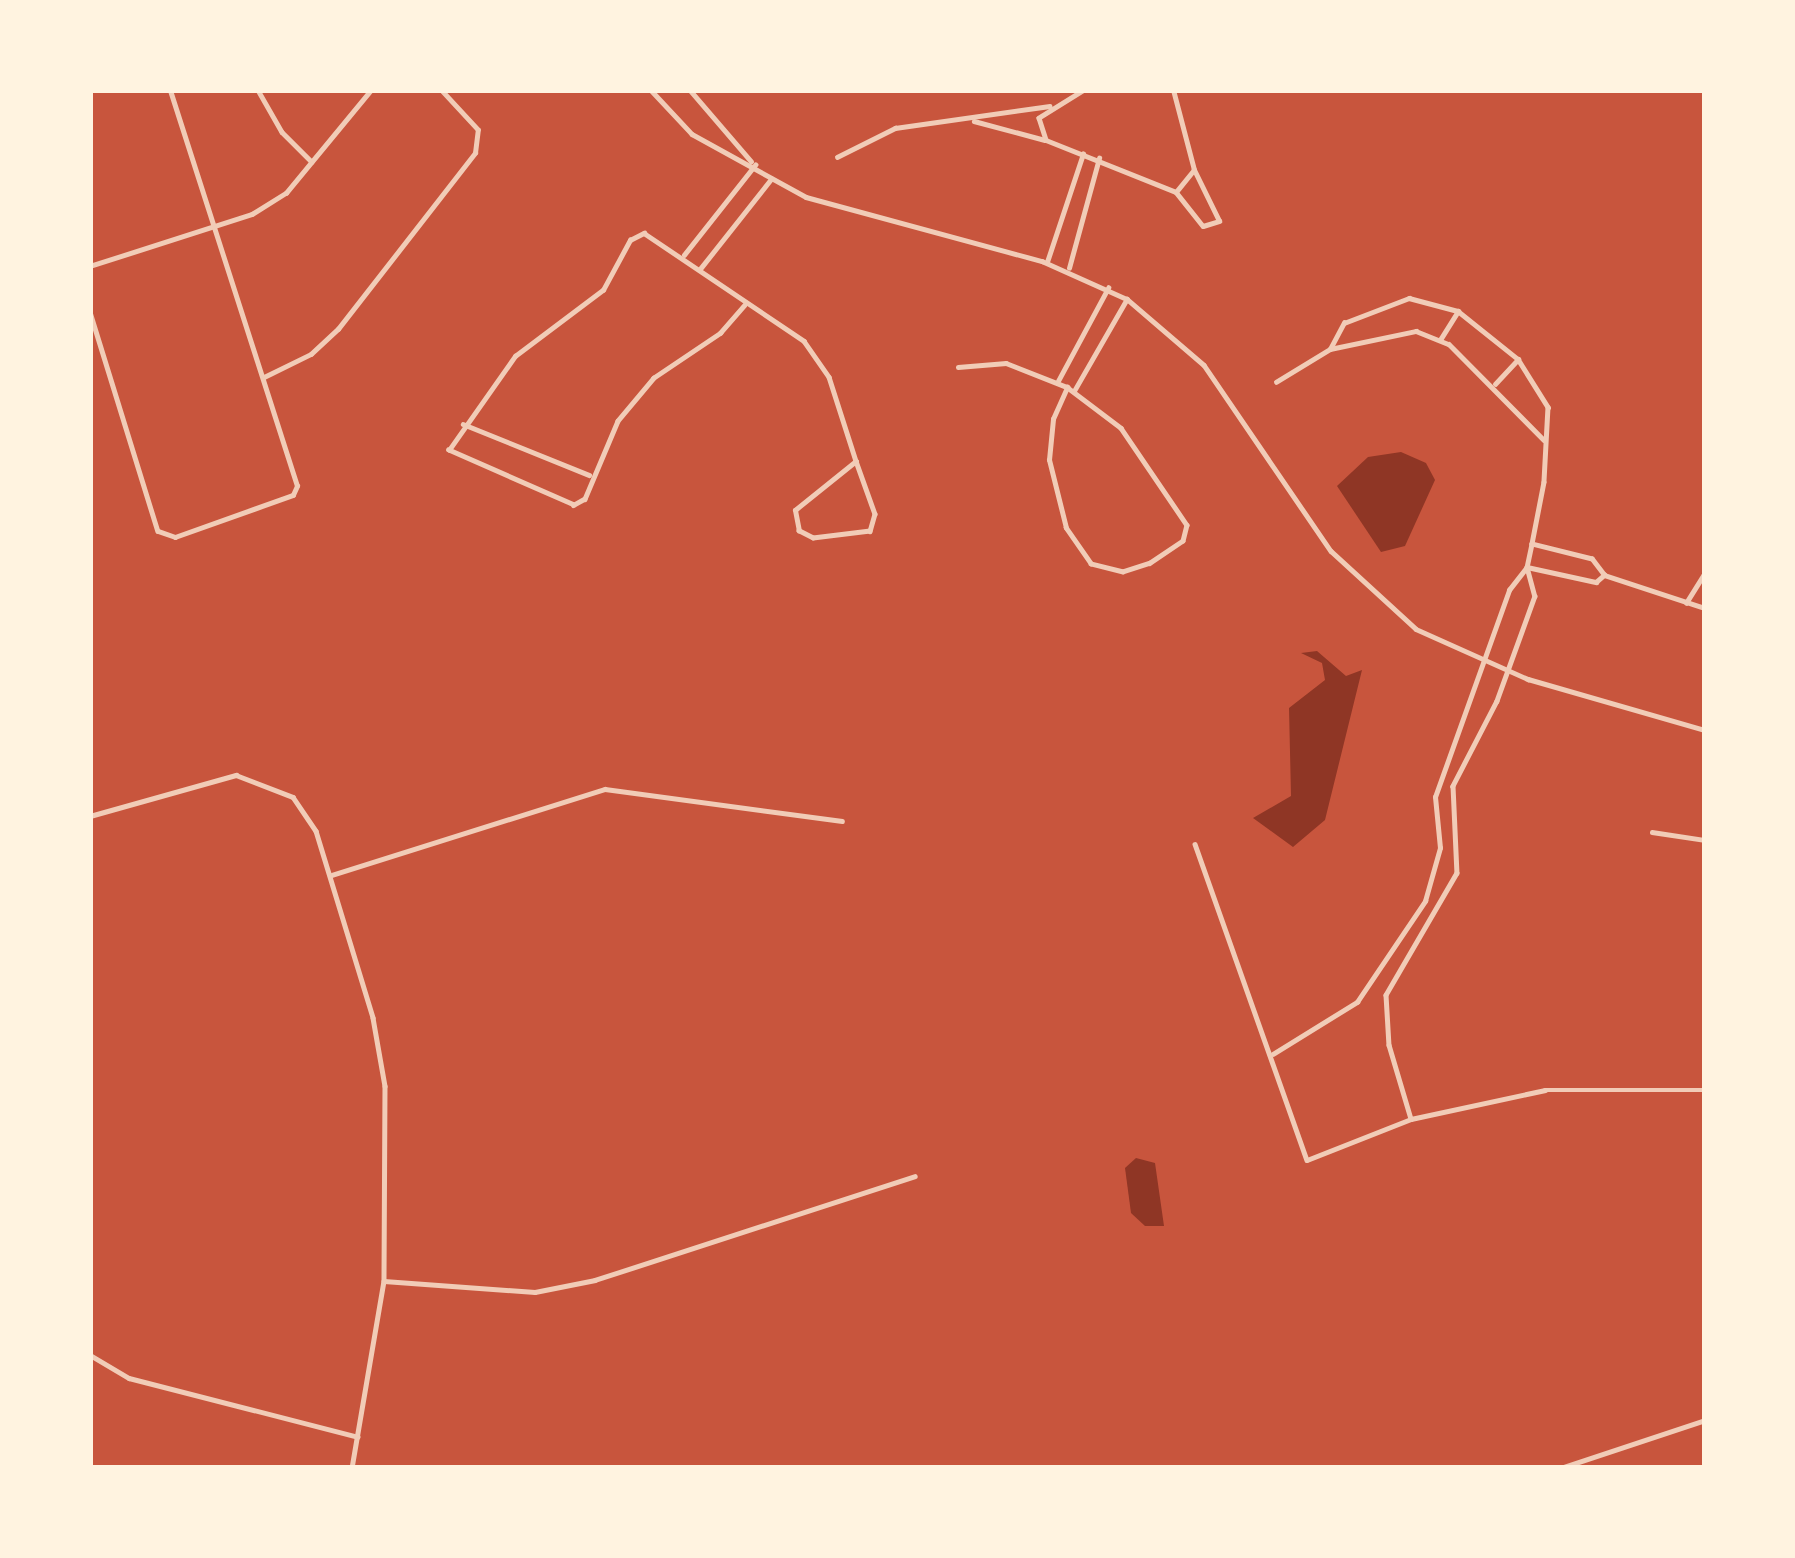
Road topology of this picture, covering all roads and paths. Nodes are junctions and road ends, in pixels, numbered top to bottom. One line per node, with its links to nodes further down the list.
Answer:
1 (170, 90): 22 (street)
2 (258, 90): 17 (street)
3 (371, 90): 17 (street)
4 (441, 90): 37 (street)
5 (625, 90): 10 (street)
6 (667, 90): 10 (street)
7 (690, 90): 18 (street)
8 (1084, 90): 11 (street)
9 (1173, 90): 19 (street)
10 (653, 92): 18 (street)
11 (1048, 106): 12 (street); 13 (street)
12 (969, 120): 13 (street); 15 (street)
13 (1046, 140): 14 (street)
14 (1083, 154): 16 (street); 24 (street)
15 (837, 157)
16 (1099, 158): 21 (street); 27 (street)
17 (312, 162): 22 (street)
18 (755, 165): 20 (street); 23 (street)
19 (1194, 170): 21 (street); 21 (street)
20 (772, 177): 24 (street); 26 (street)
21 (1176, 192)
22 (216, 227): 25 (street); 37 (street)
23 (683, 256): 26 (street); 42 (street)
24 (1047, 262): 27 (street)
25 (90, 266)
26 (700, 269): 30 (street)
27 (1068, 270): 28 (street)
28 (1108, 288): 29 (street); 38 (street)
29 (1126, 298): 41 (street); 52 (street)
30 (745, 305): 44 (street); 45 (street)
31 (1458, 311): 33 (street); 34 (street); 35 (street)
32 (90, 312): 37 (street)
33 (1440, 340): 34 (street); 40 (street)
34 (1330, 349): 39 (street)
35 (1518, 359): 40 (street); 43 (street)
36 (958, 367): 38 (street)
37 (264, 376)
38 (1058, 381): 41 (street)
39 (1276, 382)
40 (1495, 384): 43 (street)
41 (1070, 389): 41 (street)
42 (463, 424): 45 (street); 45 (street)
43 (1544, 440): 46 (street)
44 (856, 461): 44 (street)
45 (589, 475)
46 (1532, 544): 47 (street); 49 (street)
47 (1527, 568): 49 (street); 52 (street); 53 (street)
48 (1705, 573): 50 (street)
49 (1604, 575): 50 (street)
50 (1685, 603): 51 (street)
51 (1705, 608)
52 (1482, 661): 53 (street); 61 (street)
53 (1504, 670): 54 (street); 63 (street)
54 (1705, 730)
55 (90, 815): 60 (street)
56 (842, 821): 60 (street)
57 (1652, 832): 58 (street)
58 (1705, 840)
59 (1195, 844): 61 (street)
60 (332, 875): 65 (street)
61 (1273, 1054): 63 (street)
62 (1705, 1090): 63 (street)
63 (1411, 1119)
64 (915, 1176): 65 (street)
65 (384, 1281): 68 (street)
66 (90, 1355): 68 (street)
67 (1705, 1420): 70 (street)
68 (358, 1436): 69 (street)
69 (352, 1468)
70 (1561, 1468)

